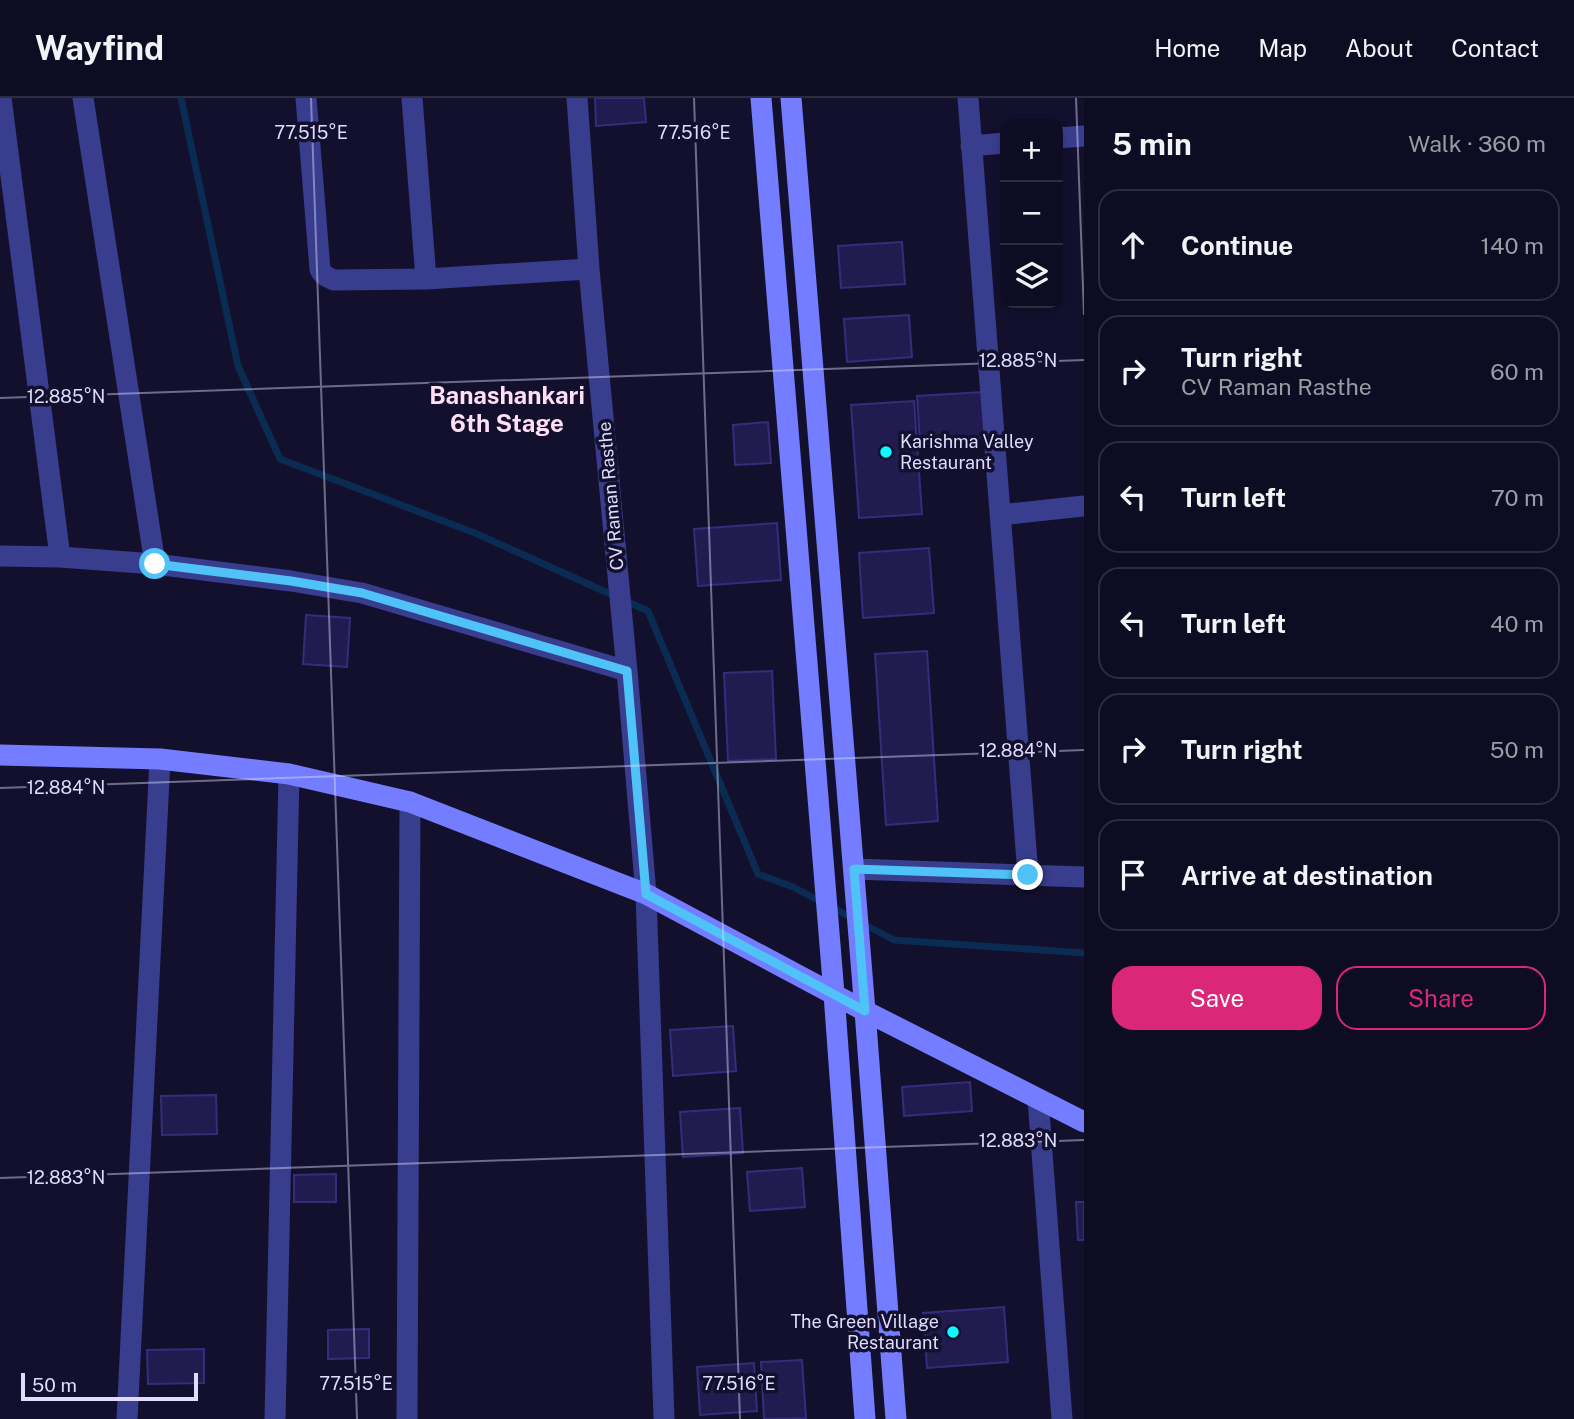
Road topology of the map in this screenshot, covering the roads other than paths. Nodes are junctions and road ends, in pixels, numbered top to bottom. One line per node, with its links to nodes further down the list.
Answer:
1 (1, 98): 18 (street)
2 (83, 98): 19 (street)
3 (306, 98): 14 (street)
4 (412, 98): 14 (street)
5 (577, 98): 13 (street, CV Raman Rasthe)
6 (761, 98): 29 (main road)
7 (791, 98): 25 (main road)
8 (968, 98): 12 (street)
9 (1084, 136): 10 (street)
10 (1063, 138)
11 (1000, 143): 12 (street)
12 (971, 146): 16 (street)
13 (589, 269): 14 (street); 20 (street, CV Raman Rasthe)
14 (426, 279)
15 (1084, 506): 16 (street)
16 (1000, 515): 26 (street)
17 (0, 556): 18 (street)
18 (60, 557): 19 (street)
19 (155, 564): 20 (street)
20 (627, 671): 28 (street, CV Raman Rasthe)
21 (0, 755): 22 (main road)
22 (160, 759): 23 (main road); 33 (street)
23 (289, 774): 24 (main road); 34 (street)
24 (410, 802): 28 (main road); 35 (street)
25 (854, 869): 26 (street); 30 (main road)
26 (1028, 875): 27 (street)
27 (1084, 877)
28 (646, 894): 29 (main road); 36 (street, CV Raman Rasthe)
29 (834, 994): 30 (main road); 37 (main road)
30 (865, 1011): 31 (main road); 38 (main road)
31 (1038, 1099): 32 (main road); 39 (street)
32 (1084, 1122)
33 (127, 1419)
34 (275, 1419)
35 (407, 1419)
36 (664, 1419)
37 (866, 1419)
38 (896, 1419)
39 (1062, 1419)

